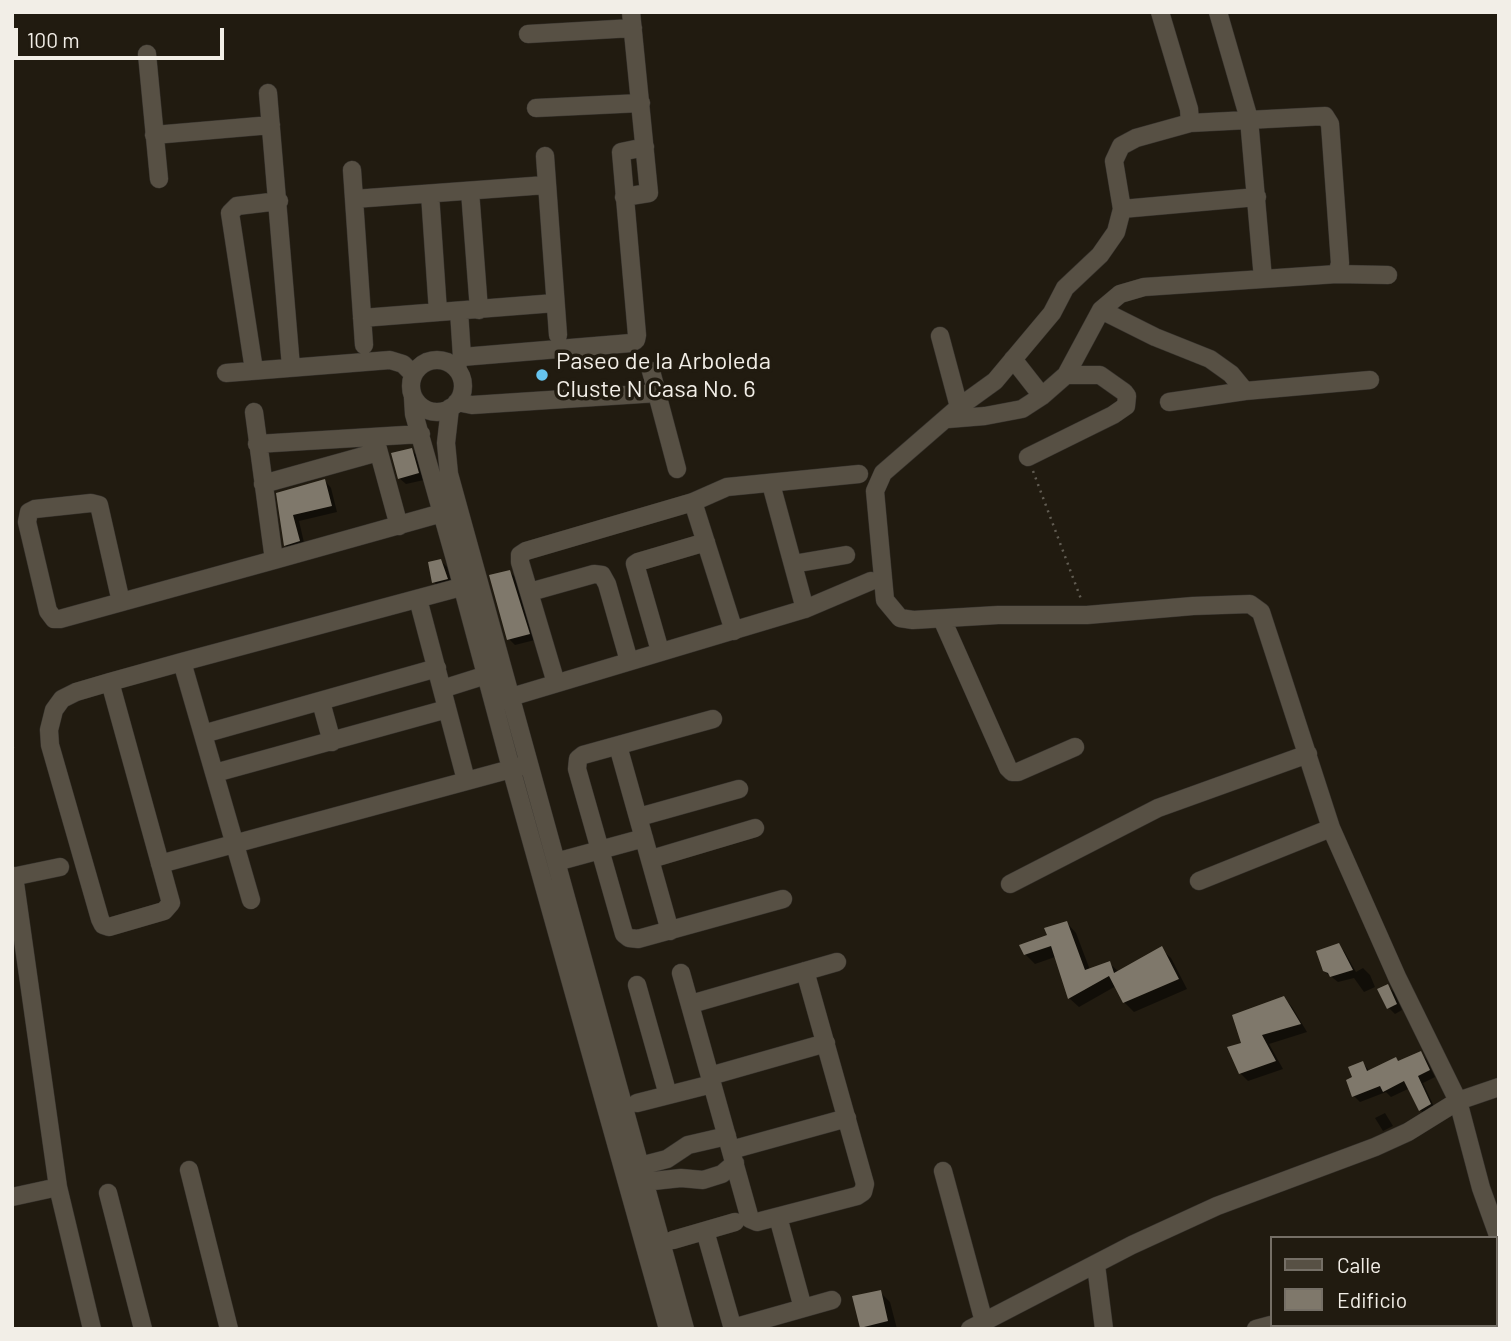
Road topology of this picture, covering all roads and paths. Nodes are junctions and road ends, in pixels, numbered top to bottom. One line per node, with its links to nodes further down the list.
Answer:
1 (1160, 12): 10 (street)
2 (1218, 12): 9 (street)
3 (632, 20): 4 (street); 7 (street)
4 (528, 33)
5 (147, 54): 12 (street)
6 (268, 93): 11 (street)
7 (641, 103): 8 (street); 13 (street)
8 (536, 108)
9 (1249, 119): 10 (street); 21 (street); 25 (street)
10 (1190, 123): 24 (street)
11 (271, 125): 12 (street); 23 (street)
12 (154, 135): 16 (street)
13 (645, 147): 20 (street); 20 (street)
14 (545, 156): 17 (street)
15 (352, 170): 22 (street)
16 (159, 179)
17 (547, 185): 18 (street); 28 (street)
18 (471, 191): 19 (street); 29 (street)
19 (430, 194): 22 (street); 32 (street)
20 (624, 197): 38 (street)
21 (1257, 197): 24 (street); 27 (street)
22 (354, 199): 33 (street)
23 (279, 201): 39 (street); 40 (street)
24 (1122, 209): 37 (street)
25 (1337, 274): 26 (street); 27 (street)
26 (1388, 275)
27 (1263, 279): 30 (street)
28 (555, 303): 29 (street); 34 (street)
29 (479, 310): 31 (street)
30 (1101, 310): 44 (street); 46 (street)
31 (459, 311): 32 (street); 38 (street)
32 (438, 312): 33 (street)
33 (362, 318): 36 (street)
34 (558, 335)
35 (940, 336): 53 (street)
36 (364, 345)
37 (1013, 359): 48 (street); 53 (street)
38 (458, 362): 43 (street); 51 (street)
39 (291, 367): 40 (street); 43 (street)
40 (254, 370): 42 (street)
41 (651, 371): 47 (street)
42 (226, 373)
43 (413, 374): 49 (street)
44 (1066, 375): 48 (street); 57 (street)
45 (1370, 380): 46 (street)
46 (1245, 391): 50 (street)
47 (657, 393): 51 (street); 58 (street)
48 (1042, 396): 53 (street)
49 (413, 398): 51 (street); 54 (street)
50 (1170, 402)
51 (454, 405): 67 (street)
52 (254, 412): 55 (street)
53 (954, 413): 77 (street)
54 (421, 434): 56 (street); 63 (street)
55 (257, 444): 56 (street); 60 (street)
56 (377, 445): 60 (street); 64 (street)
57 (1028, 457): 76 (path)
58 (677, 469)
59 (859, 474): 61 (street)
60 (263, 484): 68 (street)
61 (771, 484): 62 (street); 69 (street)
62 (693, 502): 65 (street); 72 (street)
63 (442, 513): 64 (street); 67 (street)
64 (399, 526): 68 (street)
65 (706, 542): 78 (street); 79 (street)
66 (846, 555): 69 (street)
67 (463, 557): 71 (street); 83 (street)
68 (274, 560): 74 (street)
69 (793, 564): 75 (street)
70 (871, 580): 75 (street)
71 (461, 587): 73 (street); 84 (street)
72 (530, 592): 81 (street); 86 (street)
73 (418, 599): 80 (street); 82 (street)
74 (121, 602): 74 (street)
75 (806, 609): 78 (street)
76 (1087, 615): 77 (street); 96 (street)
77 (943, 619): 95 (street)
78 (734, 631): 79 (street)
79 (660, 652): 81 (street)
80 (182, 662): 85 (street); 92 (street)
81 (629, 662): 86 (street)
82 (437, 668): 87 (street); 89 (street)
83 (503, 669): 84 (street); 88 (street)
84 (486, 677): 87 (street); 98 (street)
85 (110, 682): 110 (street); 110 (street)
86 (556, 683): 88 (street)
87 (442, 689): 90 (street)
88 (510, 697): 97 (street)
89 (321, 702): 92 (street); 93 (street)
90 (447, 709): 93 (street); 100 (street)
91 (713, 719): 94 (street)
92 (203, 734): 99 (street)
93 (332, 742): 99 (street)
94 (618, 746): 102 (street); 107 (street)
95 (1075, 747)
96 (1308, 754): 104 (street); 114 (street)
97 (529, 765): 98 (street); 109 (street)
98 (510, 768): 100 (street); 150 (street)
99 (215, 773): 106 (street)
100 (466, 780): 106 (street)
101 (739, 789): 102 (street)
102 (639, 817): 105 (street)
103 (755, 828): 108 (street)
104 (1331, 828): 113 (street); 127 (street)
105 (644, 838): 107 (street); 108 (street)
106 (233, 844): 110 (street); 116 (street)
107 (599, 850): 109 (street); 117 (street)
108 (651, 859): 117 (street)
109 (556, 862): 133 (street)
110 (160, 864)
111 (60, 867): 112 (street)
112 (13, 877): 134 (street)
113 (1199, 881)
114 (1010, 884)
115 (783, 899): 117 (street)
116 (251, 900)
117 (670, 930)
118 (837, 962): 119 (street)
119 (805, 971): 122 (street); 123 (street)
120 (681, 973): 122 (street)
121 (637, 985): 126 (street)
122 (691, 1004): 124 (street)
123 (826, 1043): 124 (street); 129 (street)
124 (711, 1080): 126 (street); 130 (street)
125 (1499, 1087): 127 (street)
126 (668, 1095): 128 (street)
127 (1458, 1101): 140 (street); 142 (street)
128 (637, 1103)
129 (847, 1118): 130 (street); 137 (street)
130 (731, 1150): 133 (street); 133 (street); 137 (street)
131 (188, 1170): 149 (street)
132 (943, 1171): 145 (street)
133 (642, 1174): 151 (street)
134 (58, 1187): 136 (street); 147 (street)
135 (107, 1193): 148 (street)
136 (12, 1196)
137 (778, 1217): 144 (street)
138 (735, 1222): 139 (street)
139 (705, 1231): 141 (street); 146 (street)
140 (1499, 1238)
141 (673, 1240)
142 (1097, 1265): 145 (street); 152 (street)
143 (832, 1300): 144 (street)
144 (803, 1308): 146 (street)
145 (977, 1325)
146 (733, 1328)
147 (92, 1329)
148 (143, 1329)
149 (229, 1329)
150 (668, 1329)
151 (685, 1329)
152 (1104, 1329)

